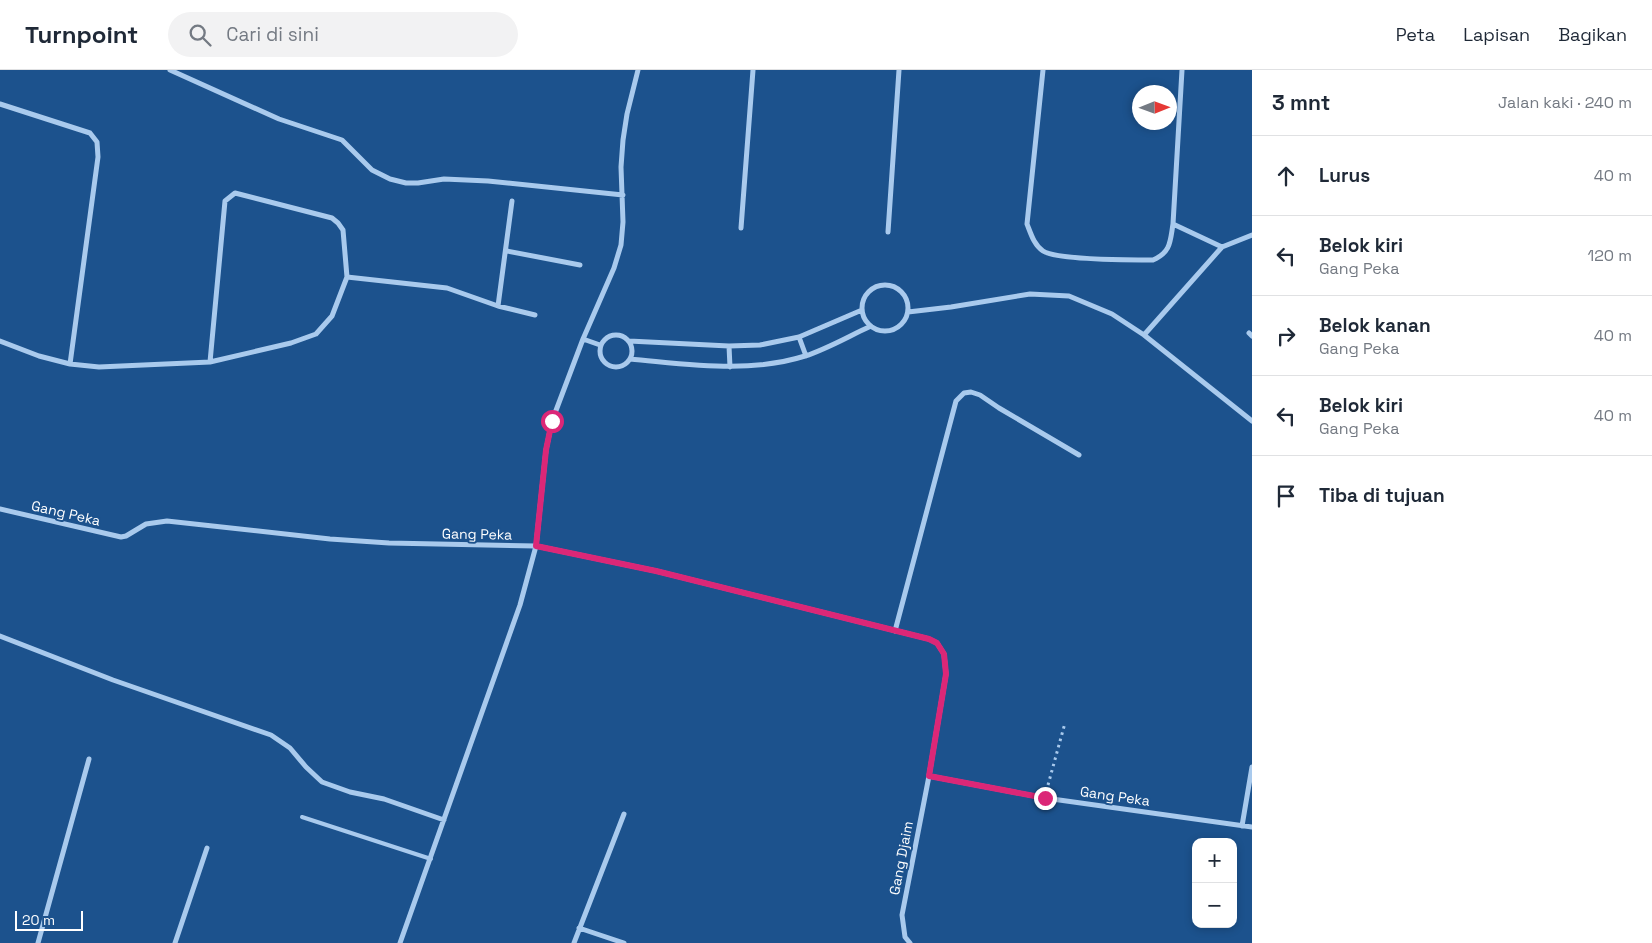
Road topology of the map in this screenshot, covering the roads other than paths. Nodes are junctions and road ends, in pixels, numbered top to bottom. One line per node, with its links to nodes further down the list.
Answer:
1 (170, 70): 8 (street)
2 (638, 70): 8 (street)
3 (752, 70): 11 (street)
4 (899, 70): 12 (street)
5 (1043, 70): 10 (street)
6 (1182, 70): 10 (street)
7 (0, 104): 33 (street)
8 (623, 195): 25 (street)
9 (512, 201): 15 (street)
10 (1173, 224): 14 (street)
11 (741, 228)
12 (888, 232)
13 (1252, 235): 14 (street)
14 (1222, 247): 23 (street)
15 (507, 251): 16 (street); 18 (street)
16 (580, 265)
17 (346, 277): 18 (street); 32 (street); 32 (street)
18 (498, 306): 21 (street)
19 (862, 310): 20 (street); 22 (street); 24 (street)
20 (908, 312): 22 (street); 23 (street)
21 (535, 315)
22 (871, 326): 30 (street)
23 (1144, 335): 35 (street)
24 (799, 337): 29 (street); 30 (street)
25 (583, 339): 28 (street); 38 (street)
26 (0, 341): 33 (street)
27 (629, 341): 28 (street); 29 (street); 31 (street)
28 (600, 345): 31 (street)
29 (728, 346): 34 (street)
30 (806, 356): 34 (street)
31 (630, 359): 34 (street)
32 (210, 362): 33 (street)
33 (70, 364)
34 (730, 367)
35 (1252, 421)
36 (1079, 455): 39 (street)
37 (0, 509): 38 (street, Gang Peka)
38 (536, 546): 39 (street, Gang Peka); 46 (street)
39 (895, 631): 43 (street, Gang Peka)
40 (0, 636): 46 (street)
41 (89, 759): 52 (street)
42 (1252, 768): 47 (street)
43 (929, 776): 47 (street, Gang Peka); 57 (street, Gang Djaim)
44 (624, 814): 51 (street)
45 (302, 817): 50 (lane)
46 (444, 820): 50 (street)
47 (1242, 826): 48 (street, Gang Peka)
48 (1252, 827)
49 (207, 848): 53 (street)
50 (430, 859): 54 (street)
51 (580, 928): 55 (street); 56 (street)
52 (38, 943)
53 (175, 943)
54 (400, 943)
55 (574, 943)
56 (624, 943)
57 (910, 943)

